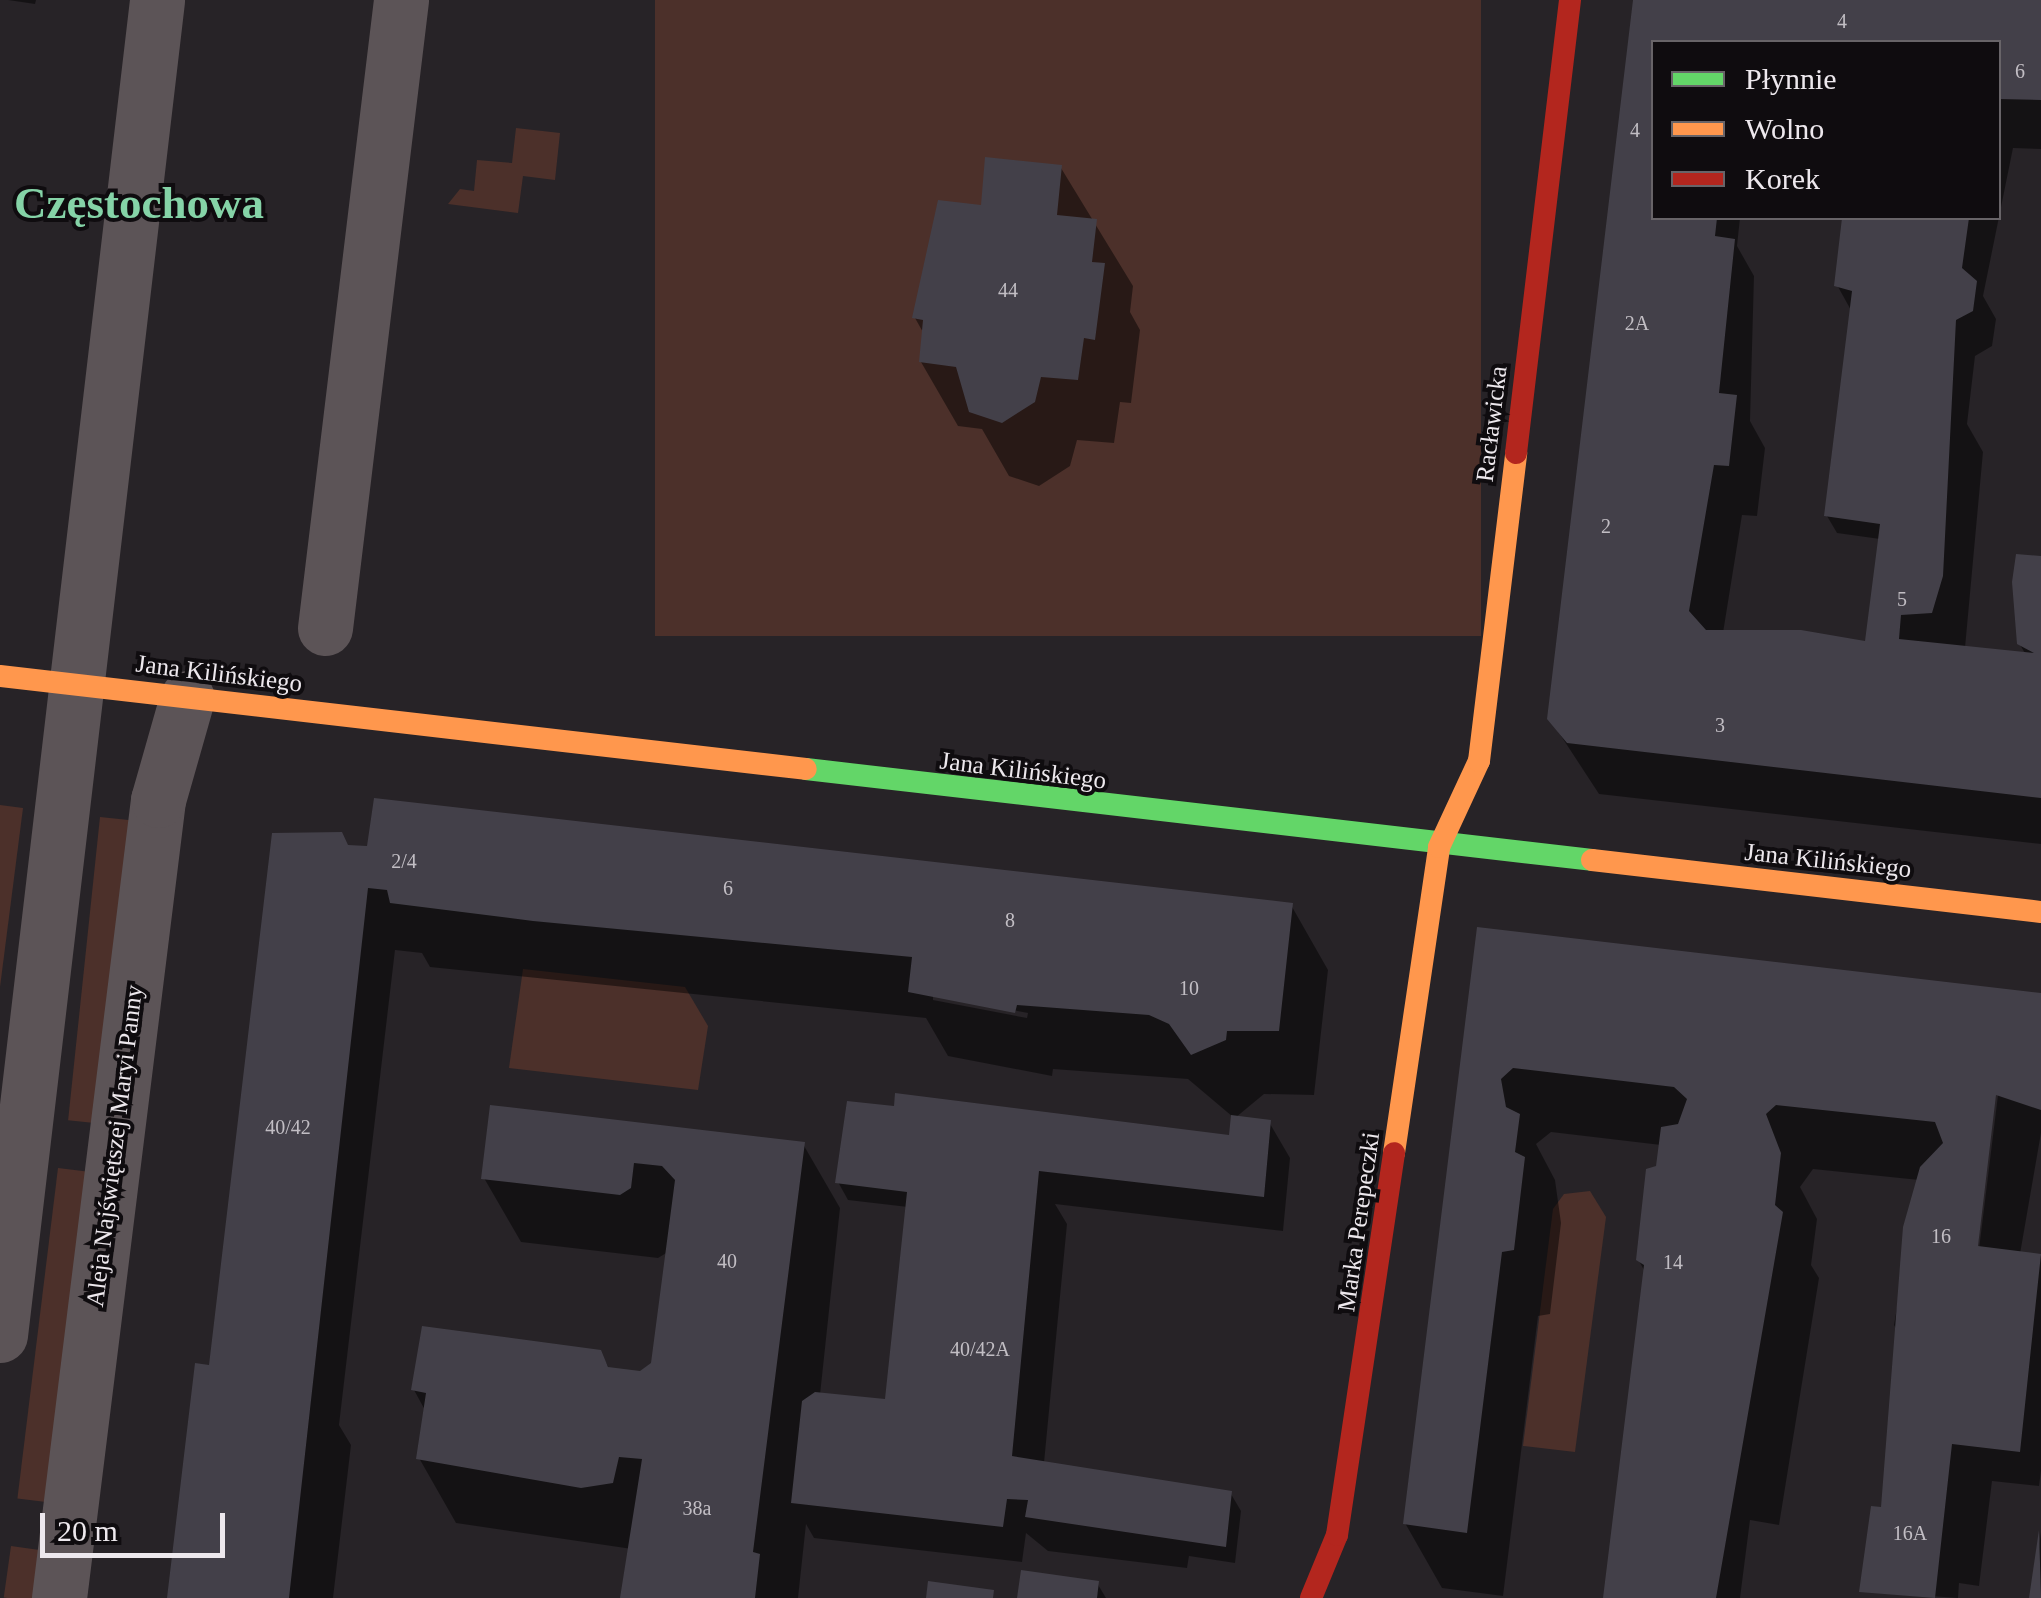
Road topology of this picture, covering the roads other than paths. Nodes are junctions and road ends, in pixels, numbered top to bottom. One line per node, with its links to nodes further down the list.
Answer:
1 (157, 0): 6 (street)
2 (400, 0): 4 (street)
3 (1570, 0): 8 (street, Racławicka)
4 (325, 628)
5 (0, 676): 6 (street, Jana Kilińskiego)
6 (79, 685): 7 (street, Jana Kilińskiego); 10 (street)
7 (187, 698): 8 (street, Jana Kilińskiego); 11 (street, Aleja Najświętszej Maryi Panny)
8 (1439, 847): 9 (street, Jana Kilińskiego); 12 (street, Marka Perepeczki)
9 (2041, 912)
10 (0, 1335)
11 (59, 1598)
12 (1311, 1598)

